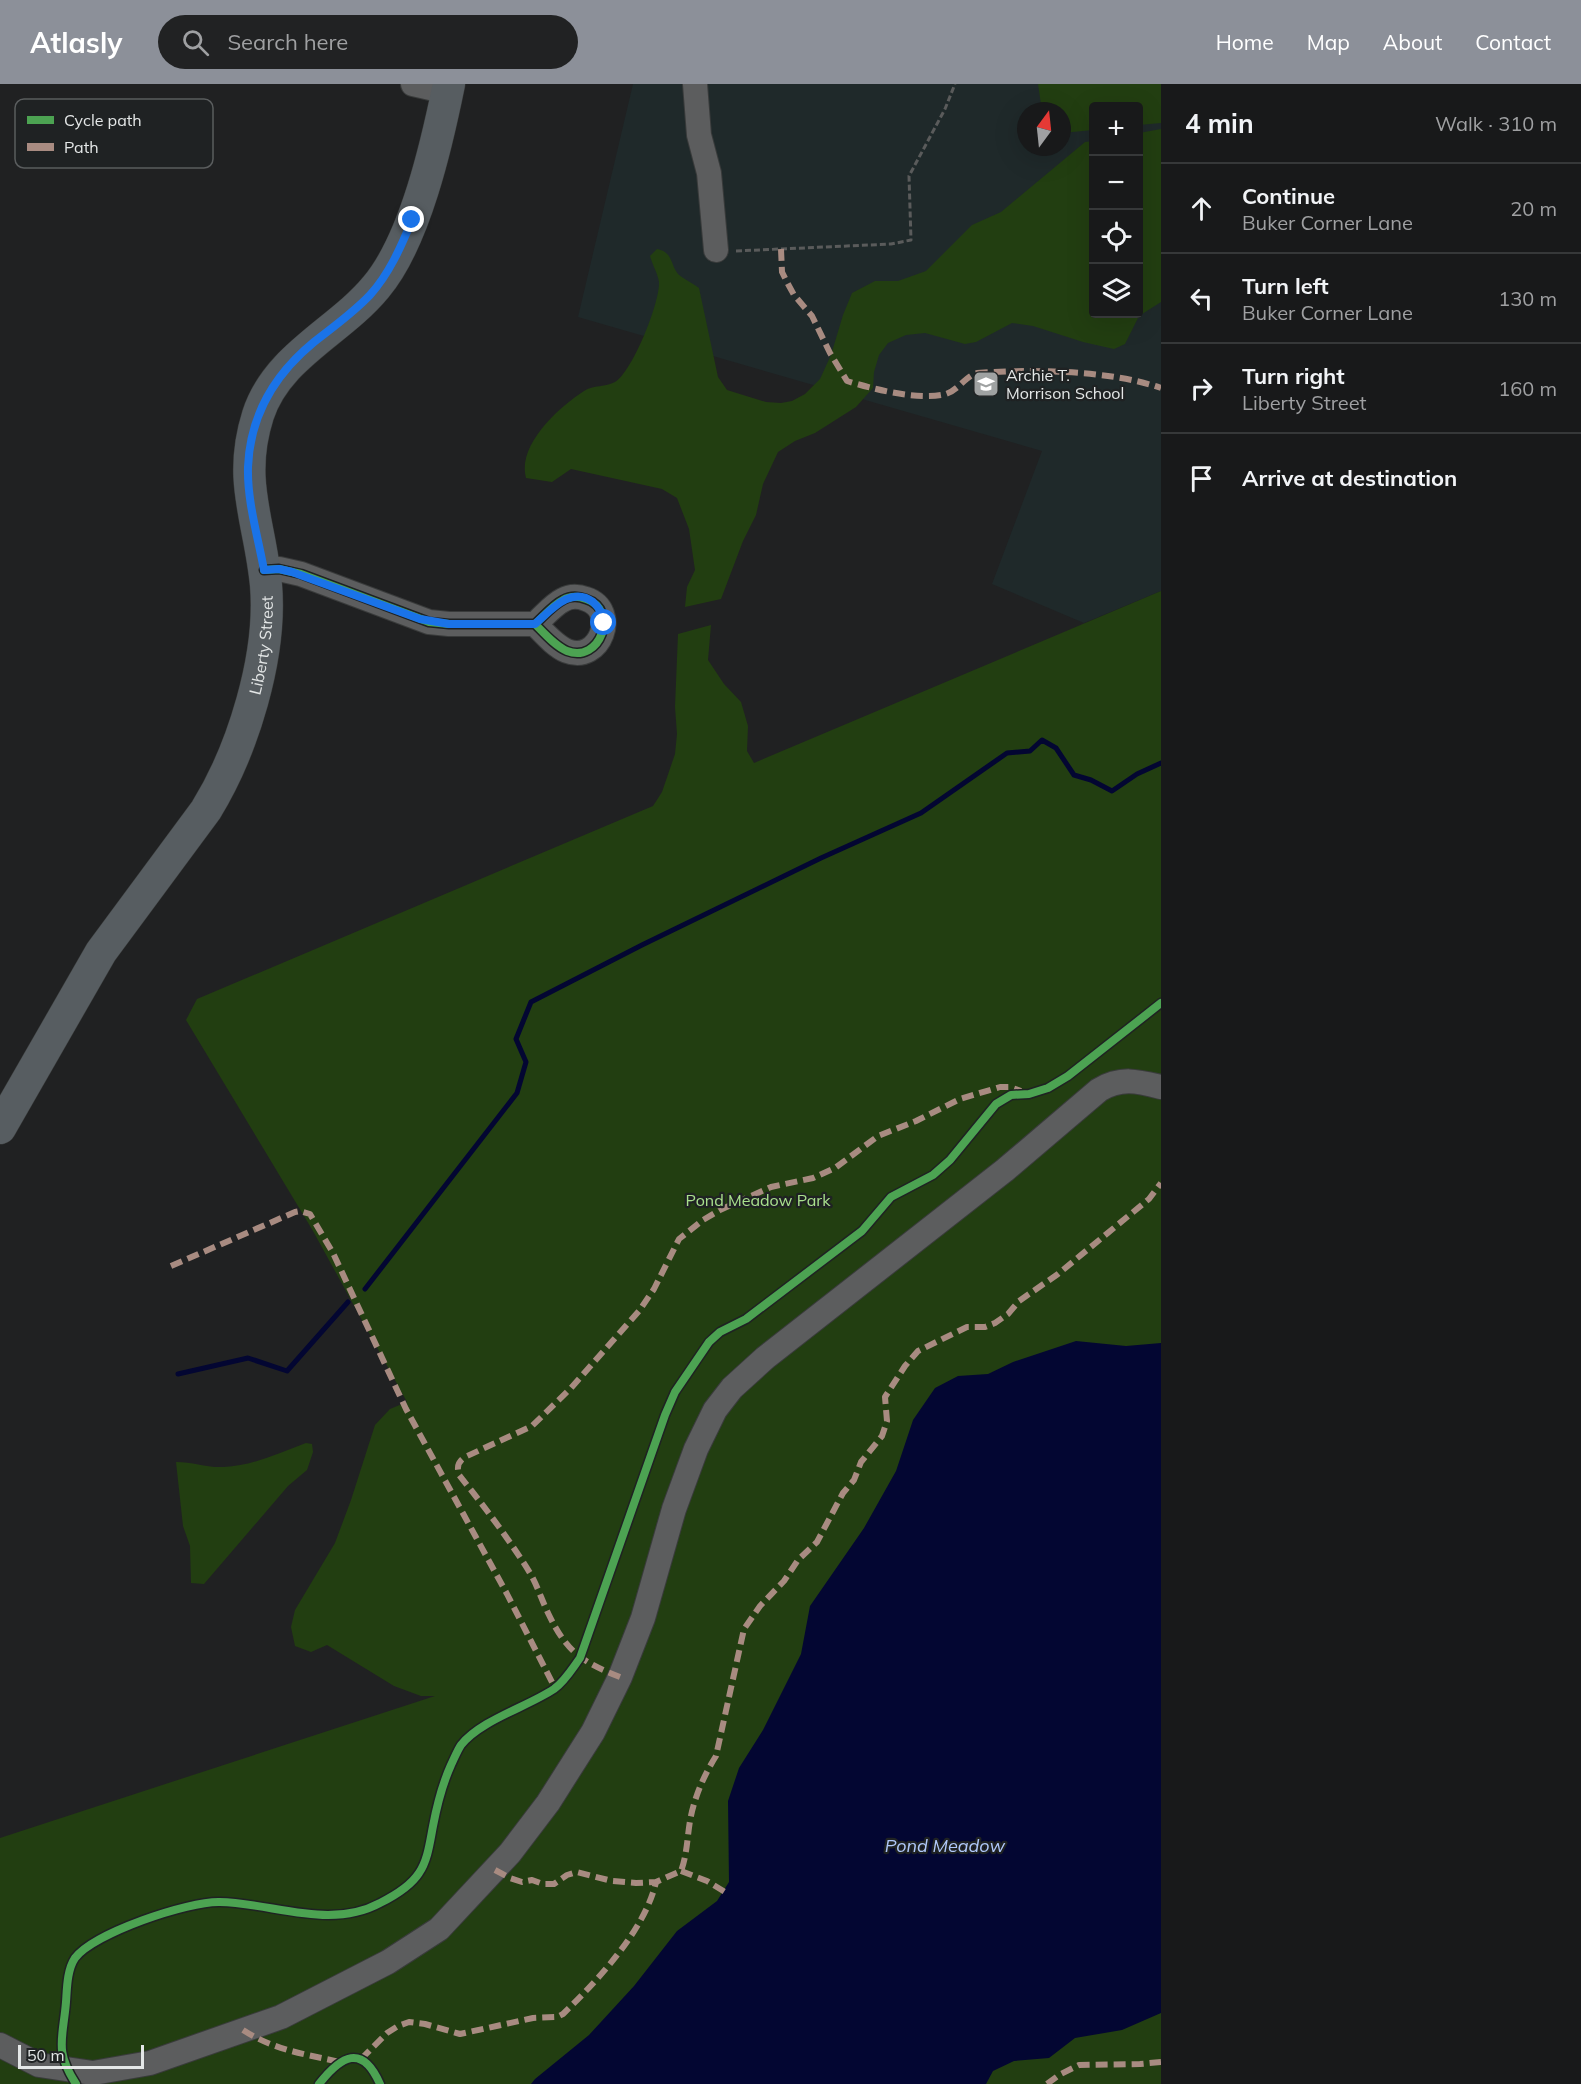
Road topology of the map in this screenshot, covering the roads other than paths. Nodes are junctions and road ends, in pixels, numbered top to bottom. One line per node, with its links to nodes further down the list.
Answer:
1 (413, 84): 3 (street)
2 (695, 84): 4 (street)
3 (448, 88): 5 (main road, Liberty Street)
4 (716, 250)
5 (264, 570): 6 (street); 8 (main road, Liberty Street)
6 (535, 624)
7 (1161, 1087): 9 (street)
8 (0, 1128)
9 (0, 2045)

